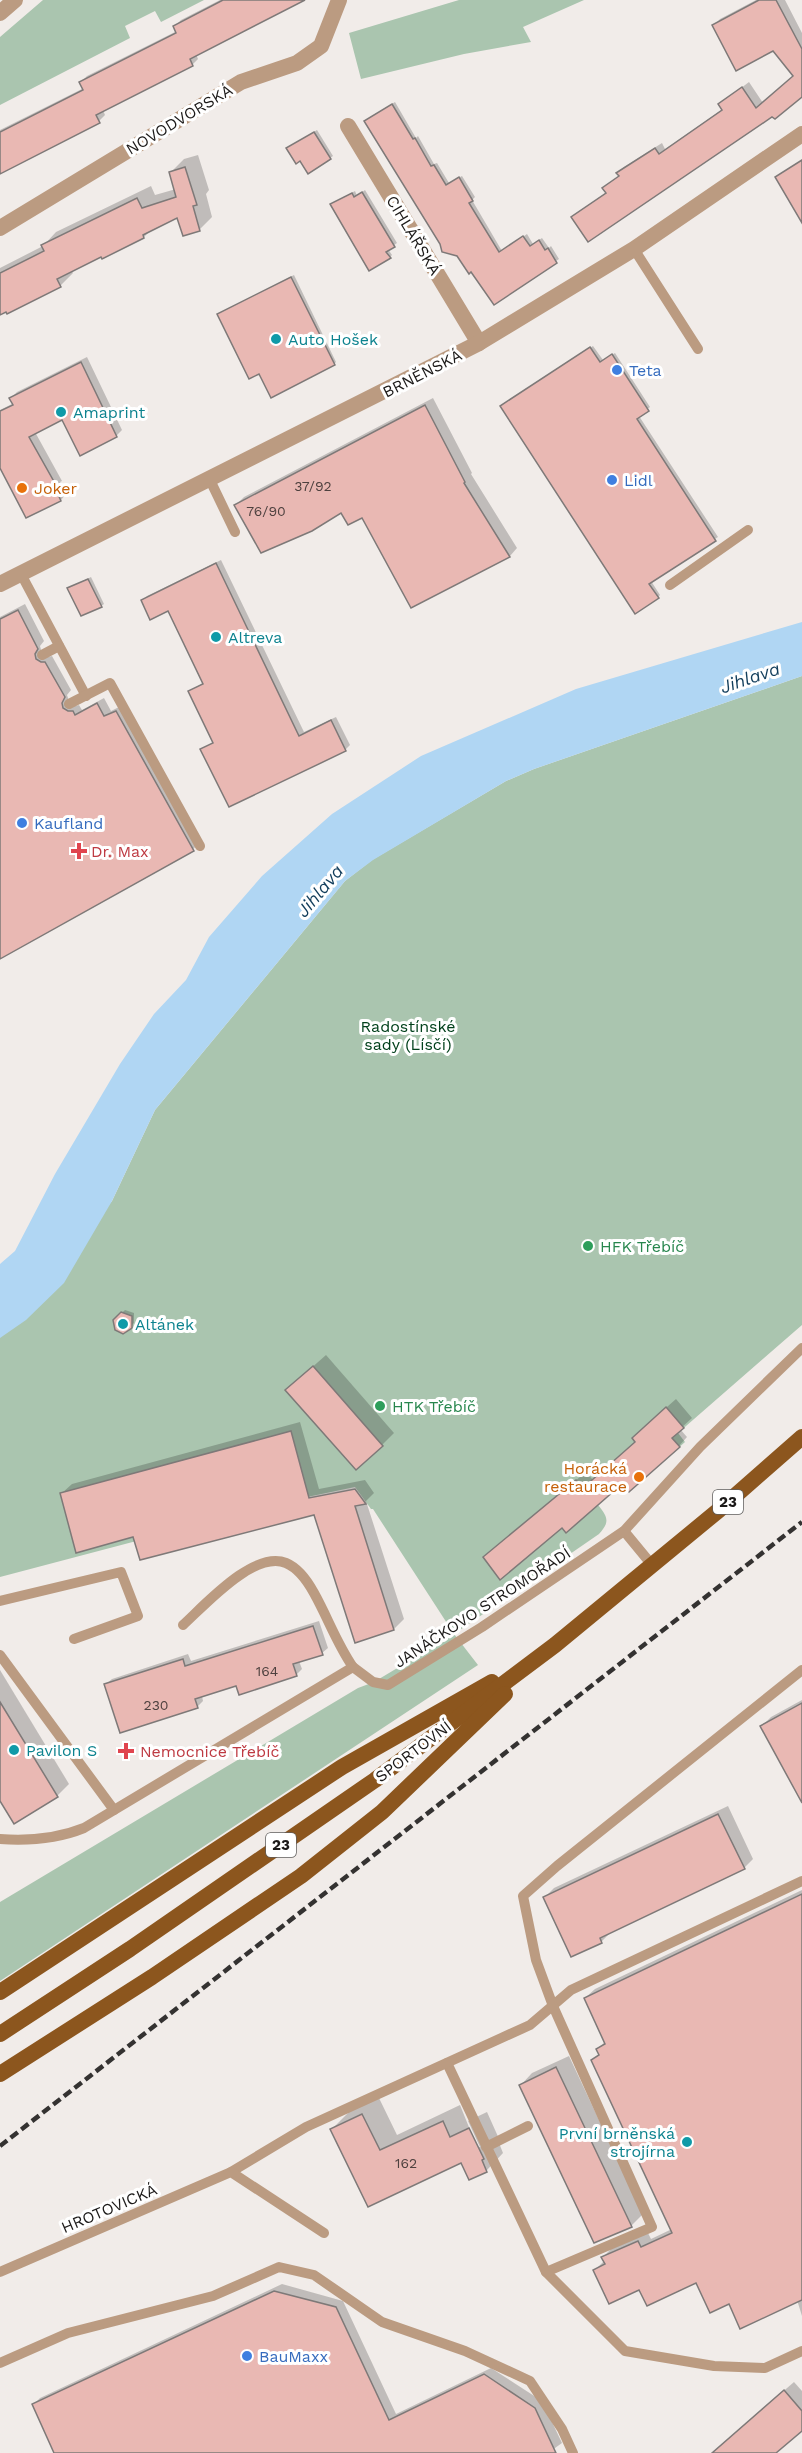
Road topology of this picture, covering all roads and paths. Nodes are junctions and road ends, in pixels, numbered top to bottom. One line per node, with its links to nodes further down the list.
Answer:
1 (15, 0): 3 (street)
2 (339, 0): 6 (street, NOVODVORSKÁ)
3 (0, 13)
4 (348, 126): 8 (street, CIHLÁŘSKÁ)
5 (802, 134): 7 (street, BRNĚNSKÁ)
6 (0, 228)
7 (634, 249): 8 (street, BRNĚNSKÁ); 9 (lane)
8 (479, 343): 10 (street, BRNĚNSKÁ)
9 (698, 349)
10 (210, 480): 12 (lane); 13 (street, BRNĚNSKÁ)
11 (748, 530): 15 (lane)
12 (235, 531)
13 (21, 574): 14 (street, BRNĚNSKÁ); 16 (lane)
14 (0, 584)
15 (670, 585)
16 (59, 646): 17 (lane); 18 (lane)
17 (42, 655)
18 (86, 696): 19 (lane); 20 (lane)
19 (69, 704)
20 (200, 846)
21 (802, 1348): 23 (lane, JANÁČKOVO STROMOŘADÍ)
22 (802, 1437): 24 (main road, SPORTOVNÍ / 23)
23 (624, 1532): 24 (lane); 30 (lane, JANÁČKOVO STROMOŘADÍ)
24 (652, 1565): 28 (main road, SPORTOVNÍ / 23)
25 (0, 1601): 27 (lane)
26 (183, 1625): 30 (lane)
27 (74, 1639)
28 (555, 1646): 35 (main road); 37 (main road, SPORTOVNÍ / 23); 39 (main road)
29 (0, 1655): 32 (lane)
30 (353, 1667): 32 (lane)
31 (802, 1670): 36 (lane)
32 (114, 1810): 33 (lane)
33 (0, 1839)
34 (802, 1881): 36 (lane, HROTOVICKÁ)
35 (0, 1992)
36 (553, 2006): 38 (lane, HROTOVICKÁ); 45 (lane)
37 (0, 2034)
38 (447, 2063): 41 (lane); 42 (lane, HROTOVICKÁ)
39 (0, 2074)
40 (528, 2126): 41 (lane)
41 (486, 2147): 45 (lane)
42 (231, 2172): 43 (lane); 44 (lane, HROTOVICKÁ)
43 (324, 2233)
44 (0, 2272)
45 (546, 2272): 46 (lane)
46 (802, 2351)
47 (0, 2363): 48 (lane)
48 (573, 2453)

